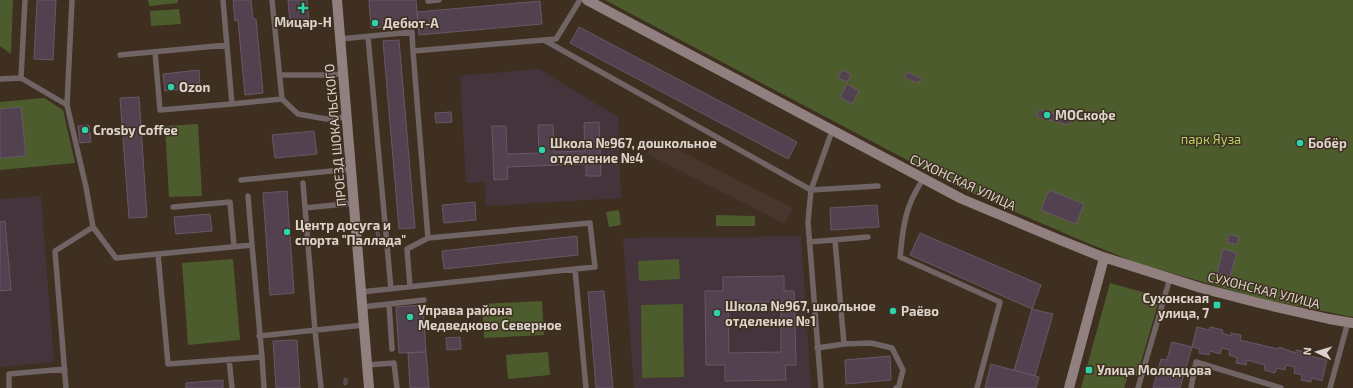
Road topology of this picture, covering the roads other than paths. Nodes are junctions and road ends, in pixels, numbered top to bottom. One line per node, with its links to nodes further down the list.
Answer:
1 (24, 0): 19 (lane)
2 (72, 0): 23 (lane)
3 (223, 0): 13 (lane)
4 (272, 0): 18 (lane)
5 (337, 0): 11 (street, ПРОЕЗД ШОКАЛЬСКОГО)
6 (438, 0): 9 (lane)
7 (580, 0): 12 (lane)
8 (586, 0): 25 (street, СУХОНСКАЯ УЛИЦА)
9 (428, 1)
10 (368, 37): 11 (lane); 14 (lane); 48 (lane)
11 (340, 39): 17 (street, ПРОЕЗД ШОКАЛЬСКОГО)
12 (544, 40): 14 (lane); 31 (lane)
13 (227, 45): 15 (lane); 22 (lane)
14 (413, 51): 38 (lane)
15 (155, 52): 16 (lane); 22 (lane)
16 (120, 55)
17 (343, 74): 18 (lane); 24 (street, ПРОЕЗД ШОКАЛЬСКОГО)
18 (280, 75): 21 (lane)
19 (20, 78): 20 (lane); 23 (lane)
20 (0, 79)
21 (282, 99): 22 (lane); 24 (lane)
22 (232, 104)
23 (67, 105): 36 (lane)
24 (347, 117): 26 (street, ПРОЕЗД ШОКАЛЬСКОГО)
25 (832, 131): 27 (street, СУХОНСКАЯ УЛИЦА); 31 (lane)
26 (351, 169): 28 (lane); 33 (street, ПРОЕЗД ШОКАЛЬСКОГО)
27 (923, 178): 44 (street, СУХОНСКАЯ УЛИЦА); 74 (lane)
28 (241, 180)
29 (303, 183): 35 (lane)
30 (878, 186): 31 (lane)
31 (812, 190): 40 (lane)
32 (248, 196): 41 (lane)
33 (354, 203): 35 (lane); 49 (street, ПРОЕЗД ШОКАЛЬСКОГО)
34 (173, 207): 42 (lane)
35 (305, 208): 55 (lane)
36 (93, 227): 43 (lane); 63 (lane)
37 (868, 237): 39 (lane)
38 (428, 238): 45 (lane); 47 (lane)
39 (835, 240): 40 (lane); 57 (lane)
40 (809, 242): 58 (lane)
41 (252, 245): 42 (lane); 56 (lane)
42 (234, 246): 43 (lane)
43 (158, 254): 61 (lane)
44 (1104, 258): 46 (street, СУХОНСКАЯ УЛИЦА); 75 (street)
45 (575, 269): 47 (lane); 71 (lane)
46 (1170, 278): 53 (street, СУХОНСКАЯ УЛИЦА); 76 (lane)
47 (410, 287): 48 (lane)
48 (391, 289): 49 (lane)
49 (361, 292): 52 (street, ПРОЕЗД ШОКАЛЬСКОГО)
50 (424, 300): 51 (lane)
51 (389, 304): 52 (lane); 59 (lane)
52 (362, 306): 54 (street, ПРОЕЗД ШОКАЛЬСКОГО)
53 (1351, 323): 79 (lane)
54 (364, 325): 55 (lane); 62 (street, ПРОЕЗД ШОКАЛЬСКОГО)
55 (315, 330): 56 (lane); 68 (lane)
56 (259, 336): 60 (lane)
57 (844, 344): 58 (lane); 73 (lane)
58 (817, 348): 72 (lane)
59 (392, 349)
60 (262, 357): 61 (lane); 67 (lane)
61 (230, 359): 66 (lane)
62 (367, 365): 69 (street, ПРОЕЗД ШОКАЛЬСКОГО); 70 (lane)
63 (65, 369): 64 (lane); 65 (lane)
64 (10, 388)
65 (66, 388)
66 (232, 388)
67 (264, 388)
68 (321, 388)
69 (369, 388)
70 (396, 388)
71 (586, 388)
72 (820, 388)
73 (896, 388)
74 (977, 388)
75 (1069, 388)
76 (1138, 388)
77 (1191, 388): 78 (lane)
78 (1281, 388)
79 (1330, 388)

